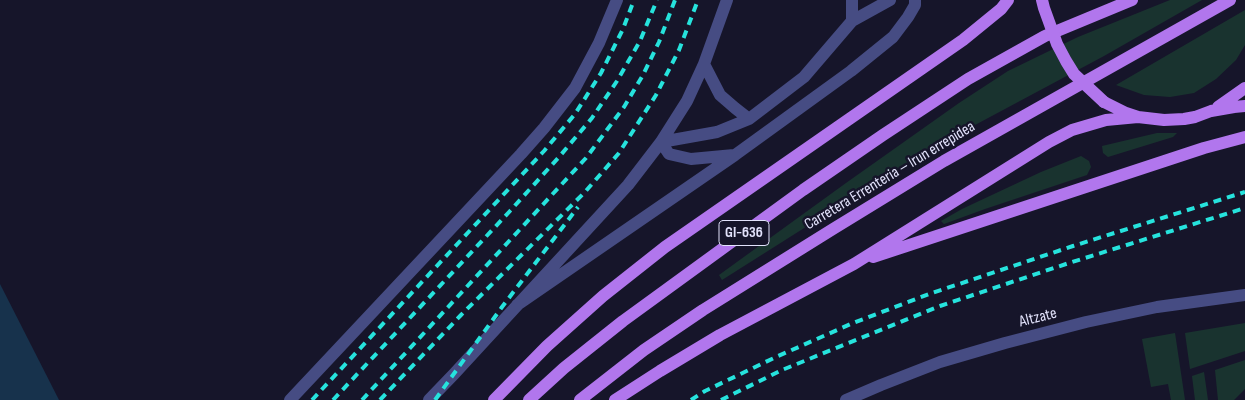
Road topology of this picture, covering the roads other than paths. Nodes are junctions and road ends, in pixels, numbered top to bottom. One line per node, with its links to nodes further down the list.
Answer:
1 (617, 0): 23 (street)
2 (727, 0): 11 (street)
3 (852, 0): 10 (street)
4 (890, 0): 10 (street)
5 (915, 0): 19 (street)
6 (1008, 0): 25 (main road)
7 (1042, 0): 15 (main road, bridge)
8 (1132, 0): 26 (main road, Carretera Errenteria – Irun errepidea / GI-636)
9 (1230, 0): 27 (main road, Carretera Errenteria – Irun errepidea / GI-636)
10 (852, 21): 16 (street)
11 (704, 64): 16 (street); 18 (street)
12 (1245, 88): 14 (main road)
13 (1245, 106): 14 (main road)
14 (1211, 111): 15 (main road)
15 (1138, 117): 20 (main road)
16 (749, 119): 18 (street)
17 (1245, 137): 20 (main road)
18 (661, 142): 19 (street); 22 (street)
19 (735, 155): 22 (street)
20 (854, 264): 28 (main road)
21 (1245, 296): 29 (street, Altzate)
22 (518, 305): 24 (street)
23 (290, 400)
24 (429, 400)
25 (494, 400)
26 (529, 400)
27 (580, 400)
28 (615, 400)
29 (846, 400)

